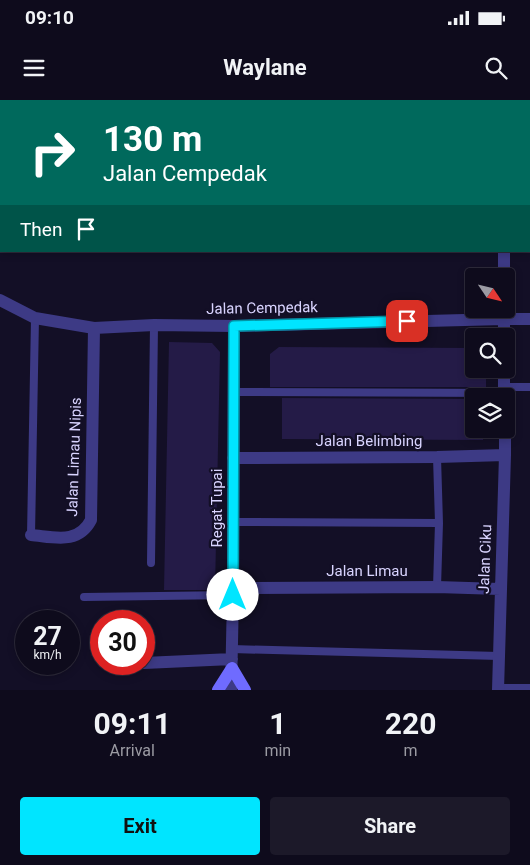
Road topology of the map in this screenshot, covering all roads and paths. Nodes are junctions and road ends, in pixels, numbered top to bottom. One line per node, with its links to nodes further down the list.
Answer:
1 (504, 252): 2 (street)
2 (504, 268)
3 (0, 300): 6 (street, Jalan Cempedak)
4 (465, 316): 9 (street, Jalan Cempedak)
5 (515, 316): 7 (street, Jalan Cempedak)
6 (35, 318): 10 (street, Jalan Cempedak); 21 (lane)
7 (530, 319)
8 (154, 326): 9 (street, Jalan Cempedak); 10 (street, Jalan Cempedak); 22 (lane)
9 (234, 326): 13 (street, Regat Tupai)
10 (94, 328): 21 (street, Jalan Limau Nipis)
11 (530, 387): 12 (lane)
12 (515, 390)
13 (234, 392): 14 (lane); 18 (street, Regat Tupai)
14 (465, 392)
15 (505, 438): 16 (street, Jalan Ciku)
16 (505, 455): 17 (street, Jalan Belimbing); 24 (street, Jalan Ciku)
17 (437, 457): 18 (street, Jalan Belimbing); 20 (lane)
18 (233, 458): 19 (street, Regat Tupai)
19 (233, 522): 20 (lane); 25 (street, Regat Tupai)
20 (439, 523): 23 (lane)
21 (30, 536)
22 (151, 563)
23 (437, 587): 24 (street, Jalan Limau); 25 (street, Jalan Limau)
24 (500, 589): 27 (street, Jalan Ciku)
25 (233, 592): 26 (lane); 28 (street, Regat Tupai)
26 (84, 597)
27 (500, 656): 28 (lane); 31 (street, Jalan Ciku)
28 (232, 659): 29 (street); 32 (main road); 33 (street, Regat Tupai); 34 (main road)
29 (155, 662)
30 (530, 688): 31 (lane)
31 (498, 689)
32 (218, 690)
33 (231, 690)
34 (244, 690)

